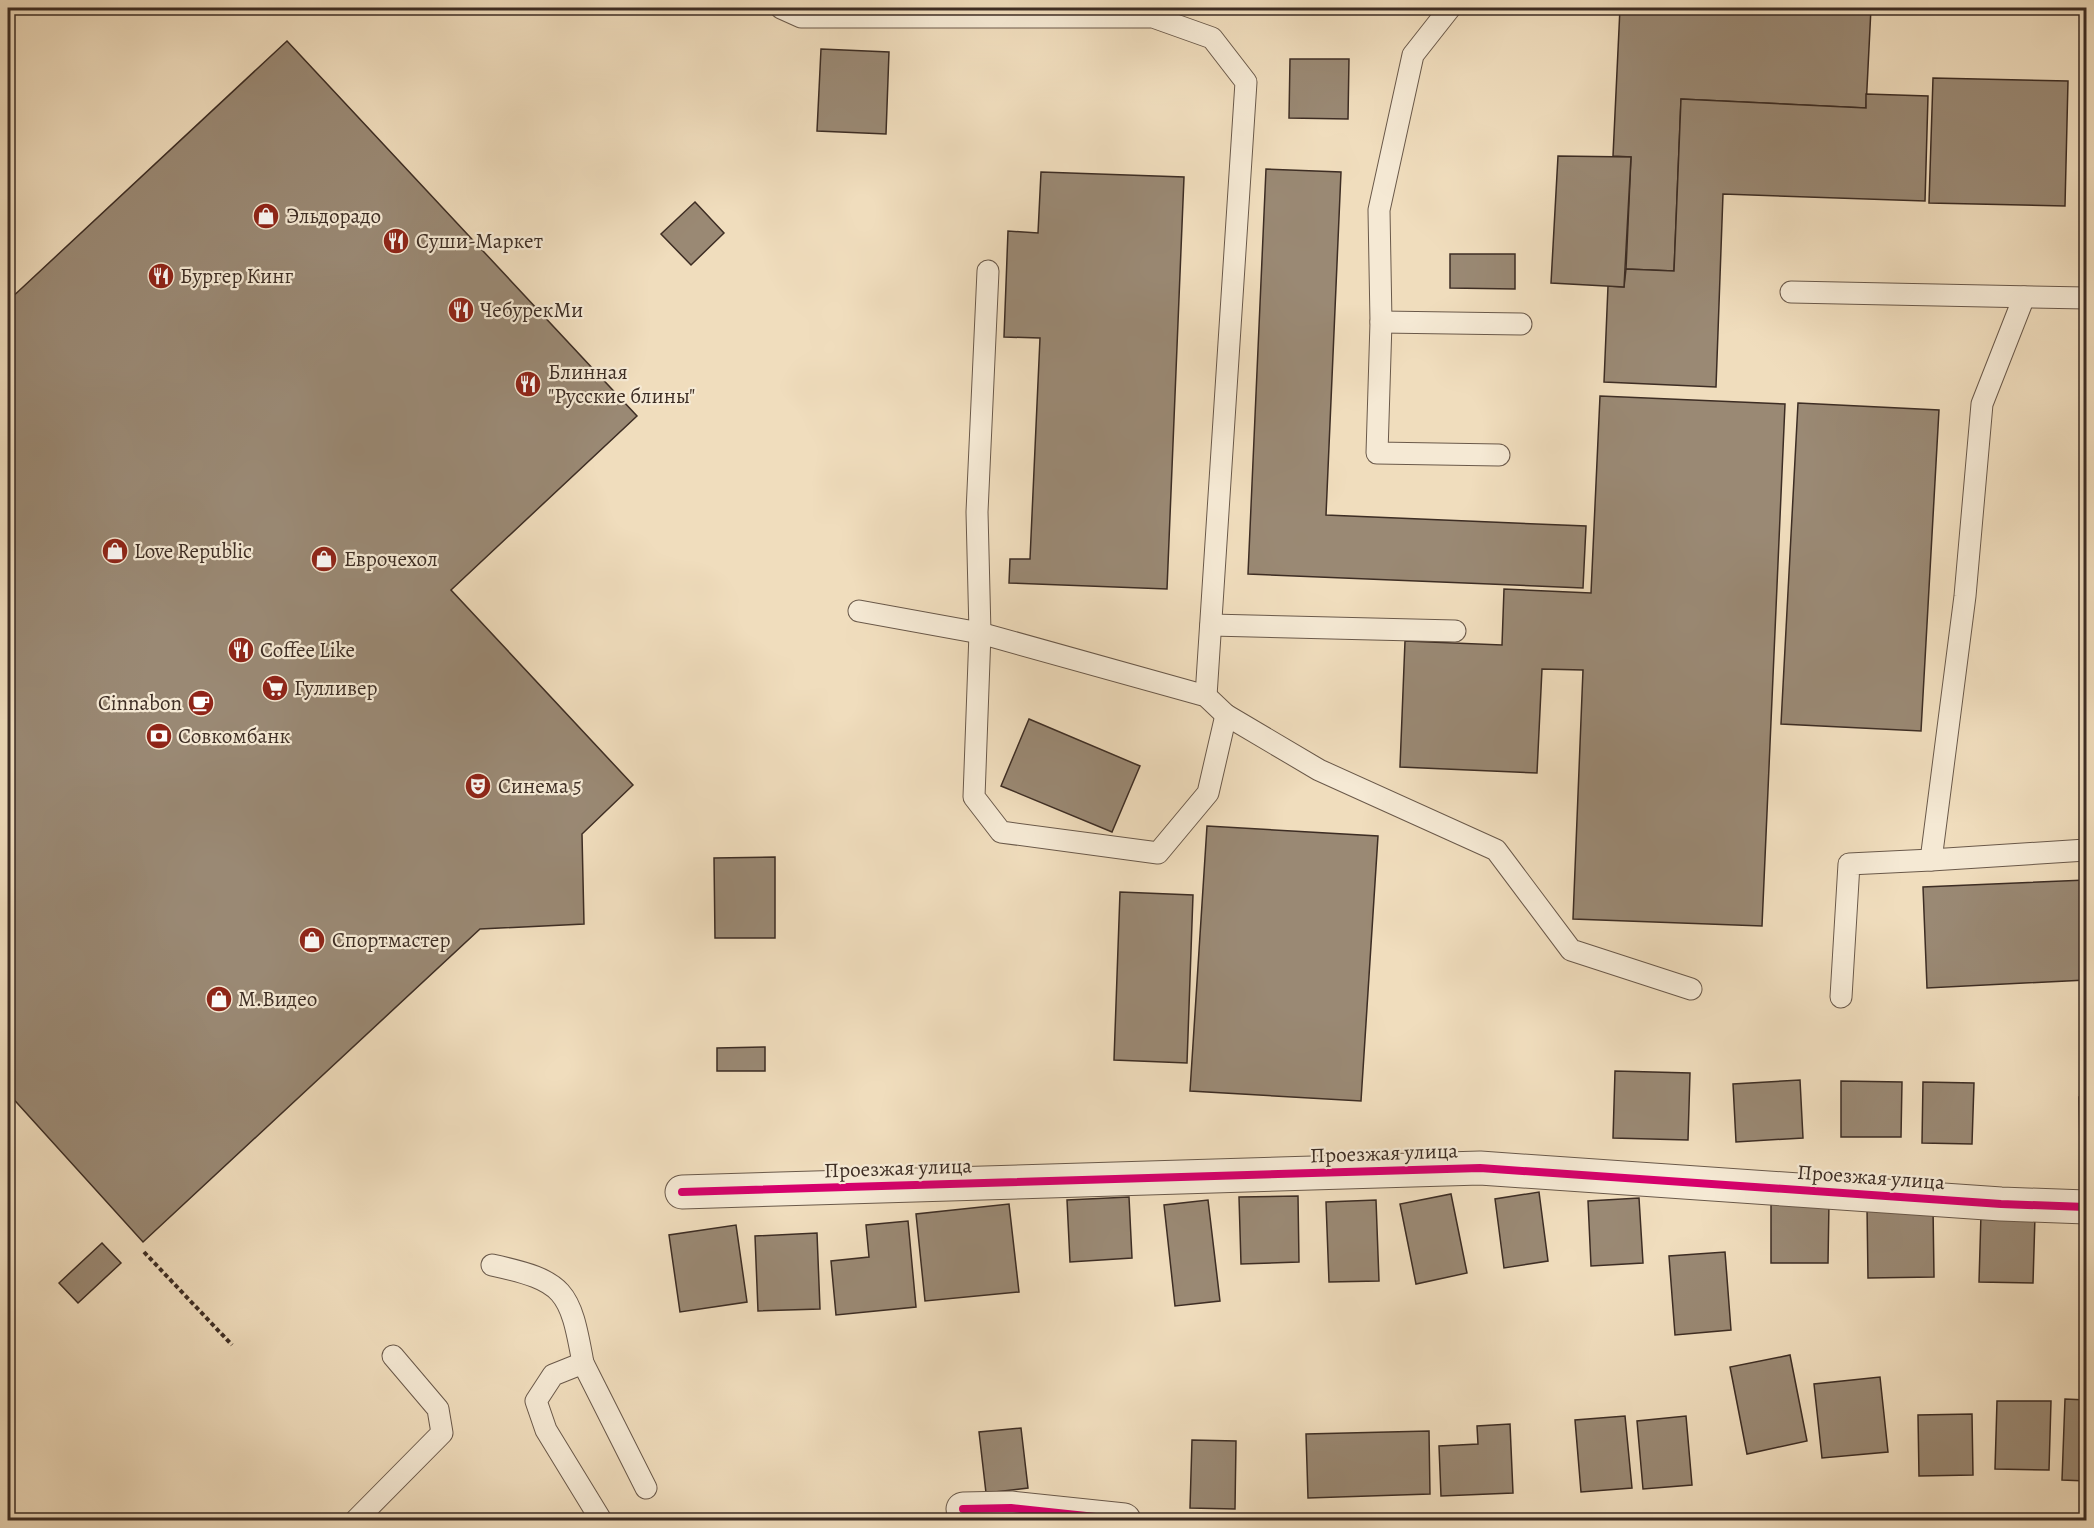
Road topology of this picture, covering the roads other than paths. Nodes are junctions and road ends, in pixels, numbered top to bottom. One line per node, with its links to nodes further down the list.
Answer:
1 (782, 8): 11 (lane)
2 (1450, 8): 7 (lane)
3 (988, 272): 13 (lane)
4 (1791, 292): 5 (lane)
5 (2024, 297): 6 (lane); 17 (lane)
6 (2086, 298)
7 (1380, 322): 8 (lane); 9 (lane)
8 (1521, 324)
9 (1499, 455)
10 (860, 611): 13 (lane)
11 (1211, 625): 12 (lane); 14 (lane)
12 (1455, 631)
13 (980, 633): 14 (lane); 15 (lane)
14 (1206, 696): 15 (lane)
15 (1226, 715): 18 (lane)
16 (2086, 850): 17 (lane)
17 (1930, 860): 19 (lane)
18 (1691, 989)
19 (1841, 997)
20 (682, 1192): 21 (street, Проезжая улица)
21 (2086, 1207)
22 (492, 1265): 24 (lane)
23 (393, 1356): 27 (lane)
24 (583, 1363): 25 (lane); 28 (lane)
25 (646, 1488)
26 (963, 1509): 29 (street)
27 (356, 1521)
28 (601, 1521)
29 (1124, 1521)

